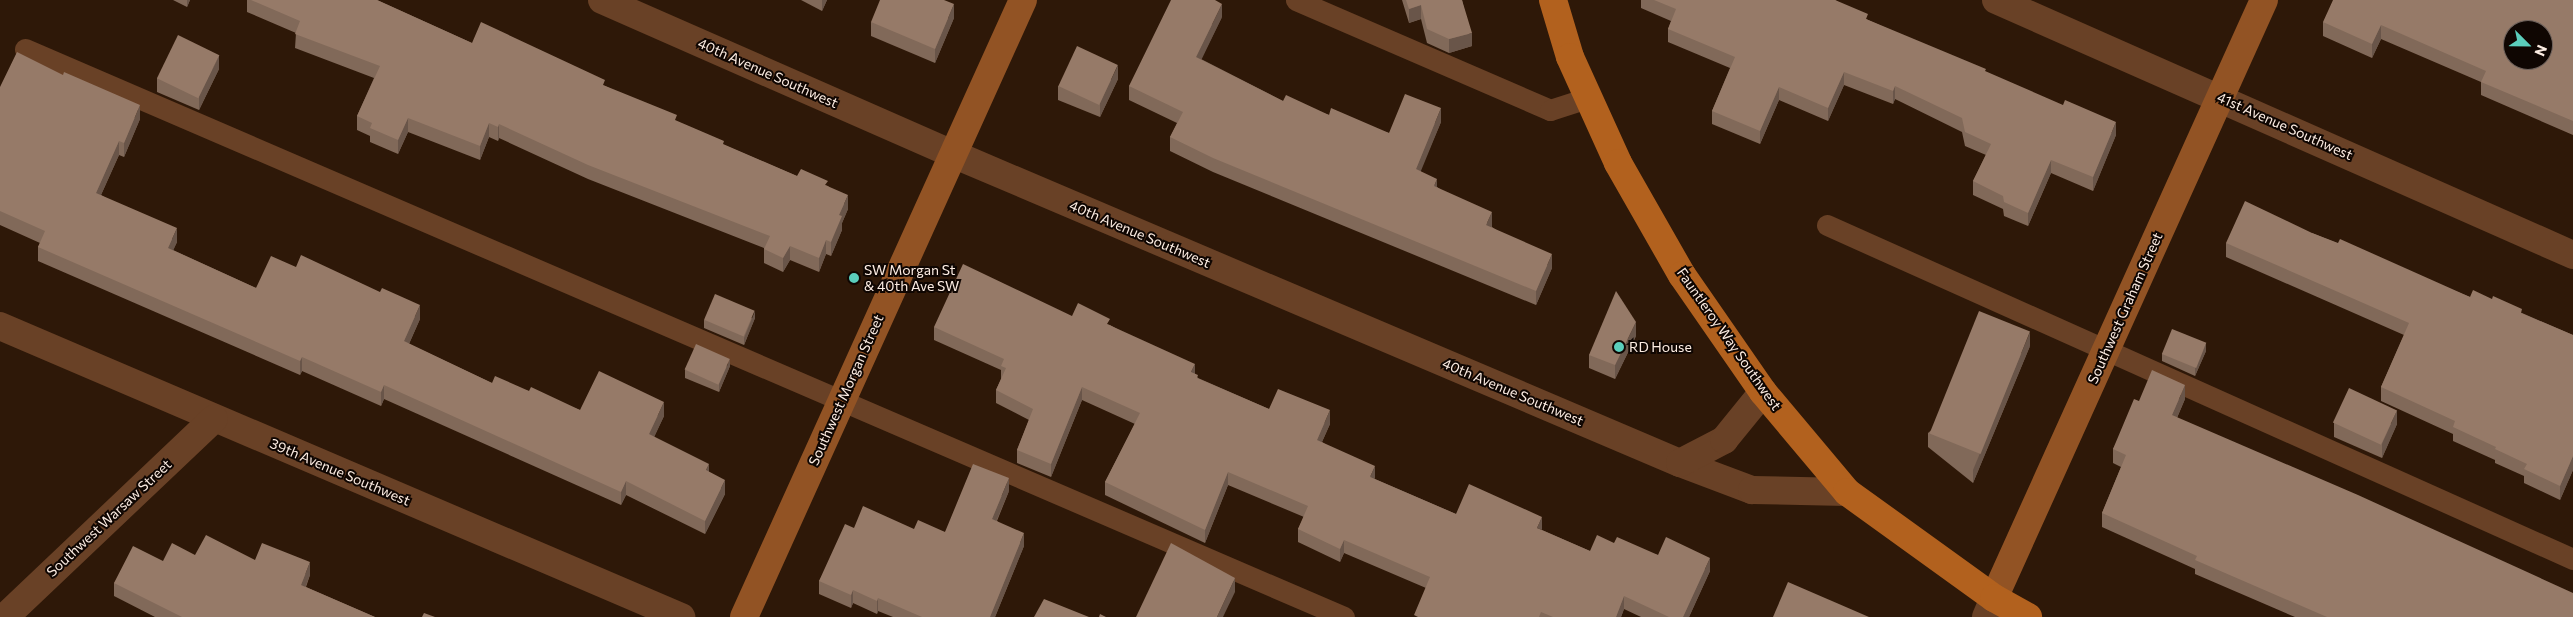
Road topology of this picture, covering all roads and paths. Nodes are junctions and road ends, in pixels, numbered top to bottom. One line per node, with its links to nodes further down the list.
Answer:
1 (602, 0): 10 (street, 40th Avenue Southwest)
2 (1023, 0): 10 (street, Southwest Morgan Street)
3 (1296, 0): 9 (lane)
4 (1553, 0): 9 (main road, Fauntleroy Way Southwest)
5 (1996, 0): 8 (street, 41st Avenue Southwest)
6 (2264, 0): 8 (street, Southwest Graham Street)
7 (25, 49): 16 (lane)
8 (2220, 96): 12 (street, 41st Avenue Southwest); 14 (street, Southwest Graham Street)
9 (1588, 98): 15 (main road, Fauntleroy Way Southwest)
10 (953, 154): 16 (street, Southwest Morgan Street); 18 (street, 40th Avenue Southwest)
11 (1827, 226): 14 (lane)
12 (2573, 255)
13 (0, 326): 17 (street, 39th Avenue Southwest)
14 (2106, 351): 20 (lane); 21 (street, Southwest Graham Street)
15 (1763, 392): 18 (street); 19 (main road, Fauntleroy Way Southwest)
16 (842, 400): 24 (street, Southwest Morgan Street); 25 (lane)
17 (214, 419): 22 (street, Southwest Warsaw Street); 23 (street, 39th Avenue Southwest)
18 (1680, 463): 19 (street, 40th Avenue Southwest)
19 (1847, 492): 21 (main road, Fauntleroy Way Southwest)
20 (2573, 559)
21 (1990, 608): 26 (main road, Fauntleroy Way Southwest)
22 (5, 617)
23 (681, 617)
24 (744, 617)
25 (1344, 617)
26 (2028, 617)

